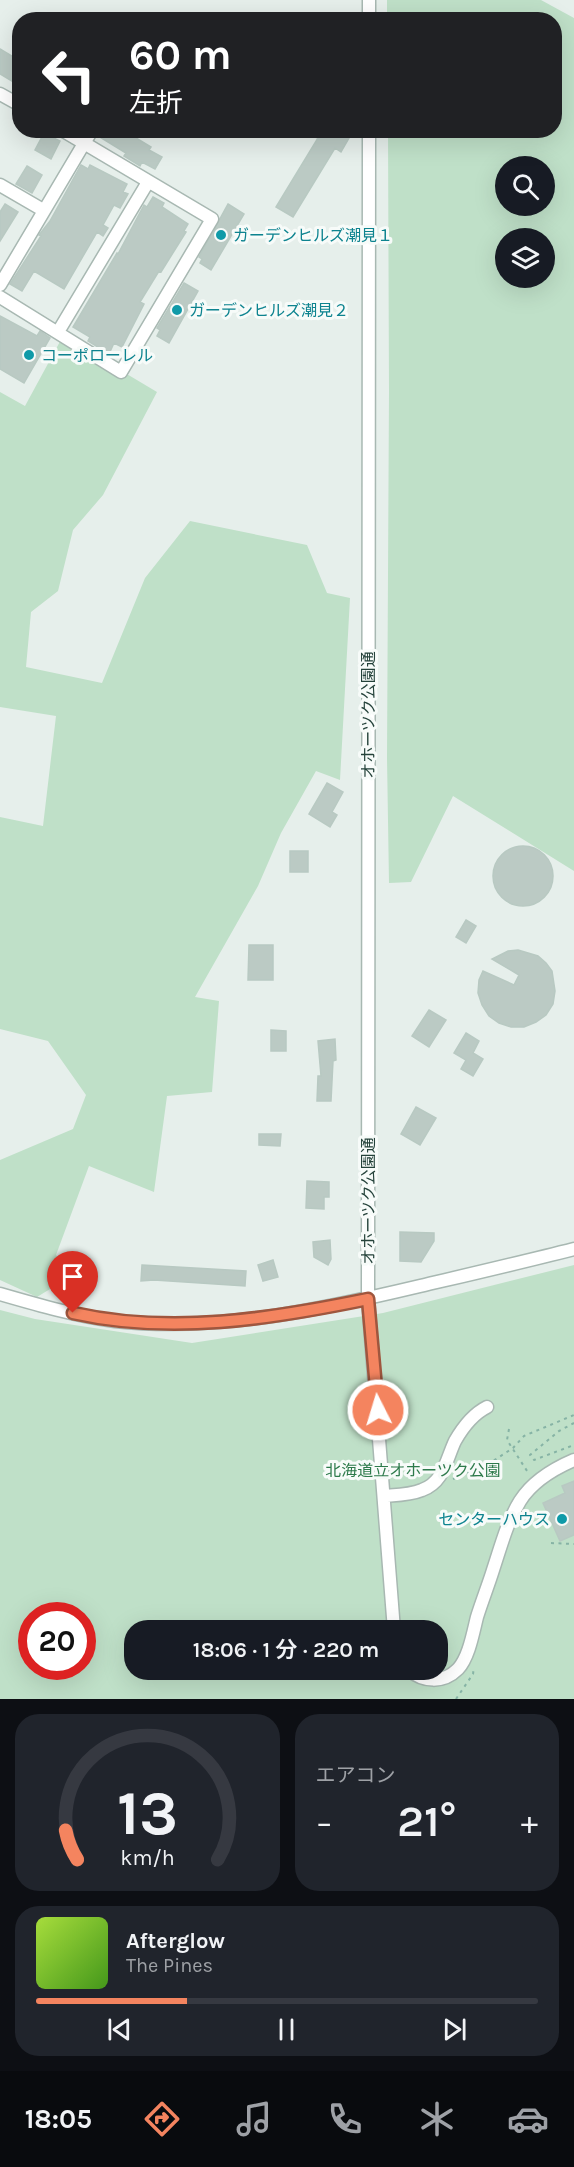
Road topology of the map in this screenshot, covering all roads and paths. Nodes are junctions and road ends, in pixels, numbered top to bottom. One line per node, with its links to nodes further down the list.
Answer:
1 (76, 138): 4 (street)
2 (87, 138): 4 (street)
3 (369, 138): 13 (street, オホーツク公園通)
4 (84, 143): 5 (street); 7 (street)
5 (148, 182): 10 (street); 10 (street)
6 (0, 185): 7 (street)
7 (43, 210): 8 (street)
8 (0, 285)
9 (0, 297): 10 (street)
10 (58, 332)
11 (574, 1249): 13 (street)
12 (0, 1294): 13 (street)
13 (368, 1299): 23 (street, オホーツク公園通)
14 (488, 1407): 23 (street)
15 (574, 1415): 19 (path)
16 (574, 1424): 18 (path)
17 (509, 1429): 19 (path)
18 (574, 1445)
19 (513, 1449): 21 (path); 22 (path)
20 (574, 1460): 22 (street)
21 (449, 1481)
22 (535, 1483): 27 (street)
23 (384, 1496): 26 (street, オホーツク公園通)
24 (551, 1543): 25 (path)
25 (574, 1544)
26 (393, 1620)
27 (448, 1675)

